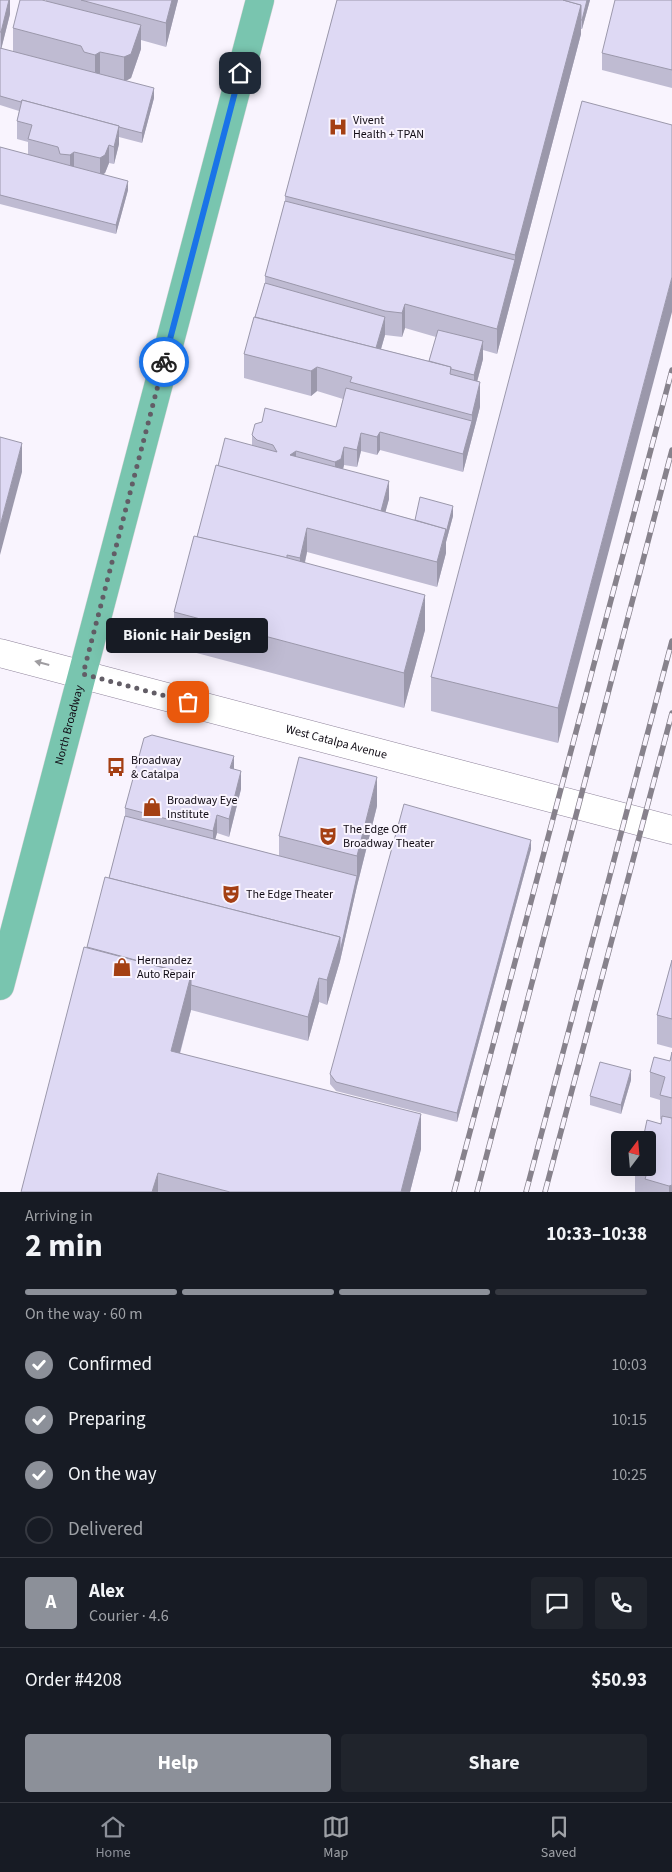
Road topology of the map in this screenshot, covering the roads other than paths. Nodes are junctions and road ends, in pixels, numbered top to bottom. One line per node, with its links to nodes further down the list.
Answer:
1 (260, 0): 3 (main road, North Broadway)
2 (0, 652): 3 (street, West Catalpa Avenue, one-way to 2)
3 (83, 674): 4 (street, West Catalpa Avenue); 5 (main road, North Broadway)
4 (672, 830)
5 (0, 986)

